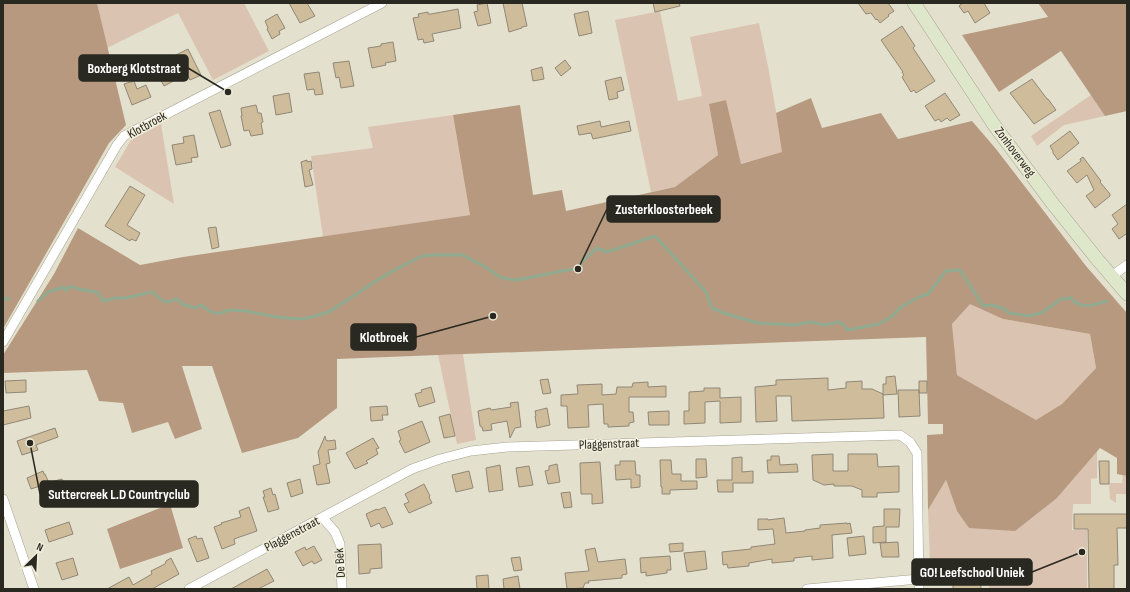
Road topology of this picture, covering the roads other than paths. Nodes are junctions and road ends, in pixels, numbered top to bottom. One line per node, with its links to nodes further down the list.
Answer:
1 (382, 3): 6 (street, Klotbroek)
2 (914, 3): 4 (street, Zonhoverweg)
3 (1127, 265): 4 (street)
4 (1112, 276): 5 (street, Zonhoverweg)
5 (1127, 294)
6 (3, 342)
7 (3, 499): 10 (street)
8 (324, 518): 9 (street, Plaggenstraat); 11 (street, Plaggenstraat); 12 (street, De Bek)
9 (919, 579): 13 (street); 14 (street, Plaggenstraat)
10 (34, 589)
11 (189, 589)
12 (342, 589)
13 (807, 589)
14 (919, 589)

